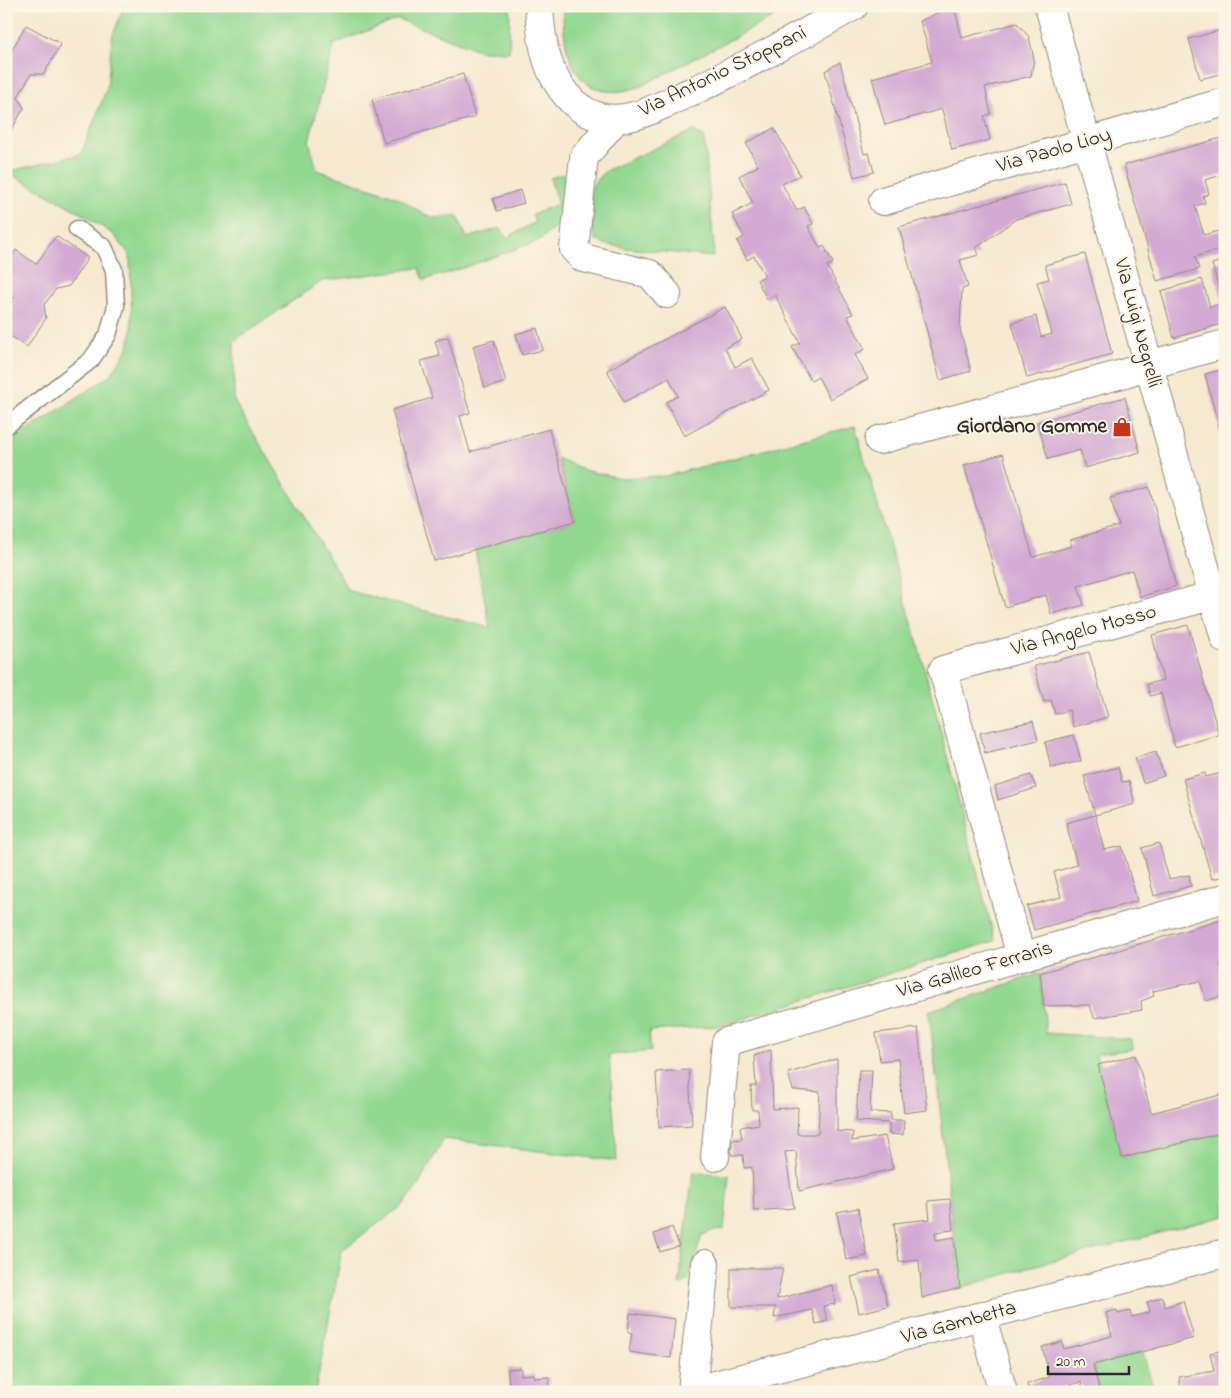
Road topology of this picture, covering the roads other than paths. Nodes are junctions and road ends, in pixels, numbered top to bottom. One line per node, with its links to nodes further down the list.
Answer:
1 (539, 6): 5 (street)
2 (854, 6): 5 (street, Via Antonio Stoppani)
3 (1049, 6): 6 (street, Via Luigi Negrelli)
4 (1225, 102): 6 (street, Via Paolo Lioy)
5 (616, 119): 9 (street)
6 (1087, 141): 7 (street, Via Paolo Lioy); 11 (street, Via Luigi Negrelli)
7 (883, 201)
8 (77, 229): 12 (lane)
9 (667, 294)
10 (1225, 344): 11 (street)
11 (1149, 365): 13 (street); 14 (street, Via Luigi Negrelli)
12 (6, 426)
13 (879, 440)
14 (1219, 594): 15 (street, Via Luigi Negrelli); 17 (street, Via Angelo Mosso)
15 (1225, 639)
16 (1225, 898): 17 (street, Via Galileo Ferraris)
17 (1021, 957): 18 (street, Via Galileo Ferraris)
18 (715, 1157)
19 (1225, 1253): 21 (street, Via Gambetta)
20 (705, 1264): 22 (street)
21 (982, 1317): 22 (street, Via Gambetta); 23 (street)
22 (692, 1392)
23 (1003, 1392)

